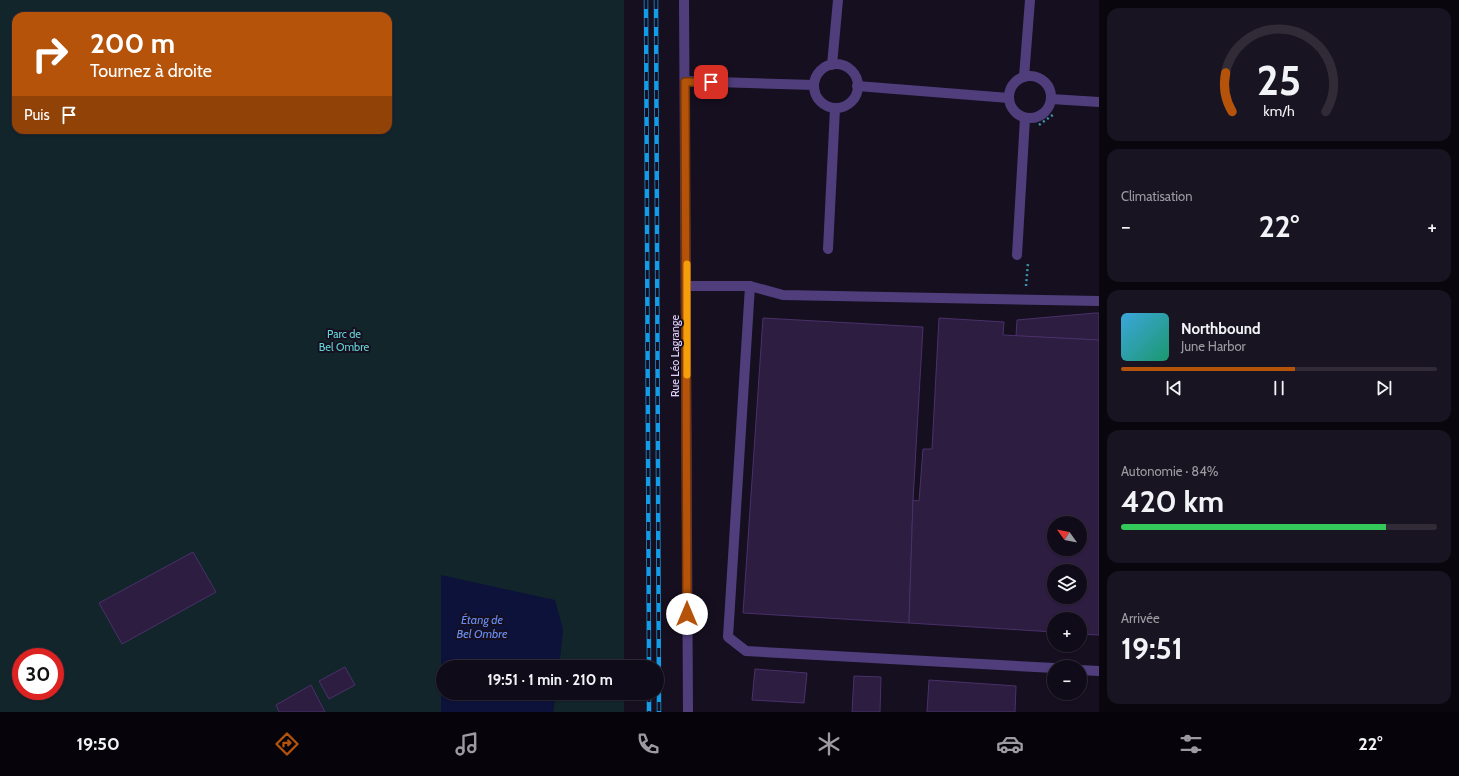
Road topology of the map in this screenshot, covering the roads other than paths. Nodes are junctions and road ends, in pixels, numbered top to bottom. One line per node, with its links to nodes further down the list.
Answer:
1 (684, 0): 6 (street, Rue Léo Lagrange)
2 (838, 0): 4 (street)
3 (1030, 0): 5 (street)
4 (832, 65): 7 (street); 8 (street)
5 (1024, 77): 9 (street); 10 (street)
6 (685, 82): 7 (street); 16 (street, Rue Léo Lagrange)
7 (814, 85): 12 (street)
8 (857, 86): 9 (street); 12 (street)
9 (1008, 98): 13 (street)
10 (1051, 99): 11 (street); 13 (street)
11 (1099, 102)
12 (835, 108): 14 (street)
13 (1025, 118): 15 (street)
14 (828, 249)
15 (1017, 256)
16 (687, 286): 17 (street); 22 (street, Rue Léo Lagrange)
17 (750, 286): 18 (street); 19 (street)
18 (1099, 301)
19 (1047, 668)
20 (1087, 670): 21 (street)
21 (1099, 671)
22 (688, 712)

